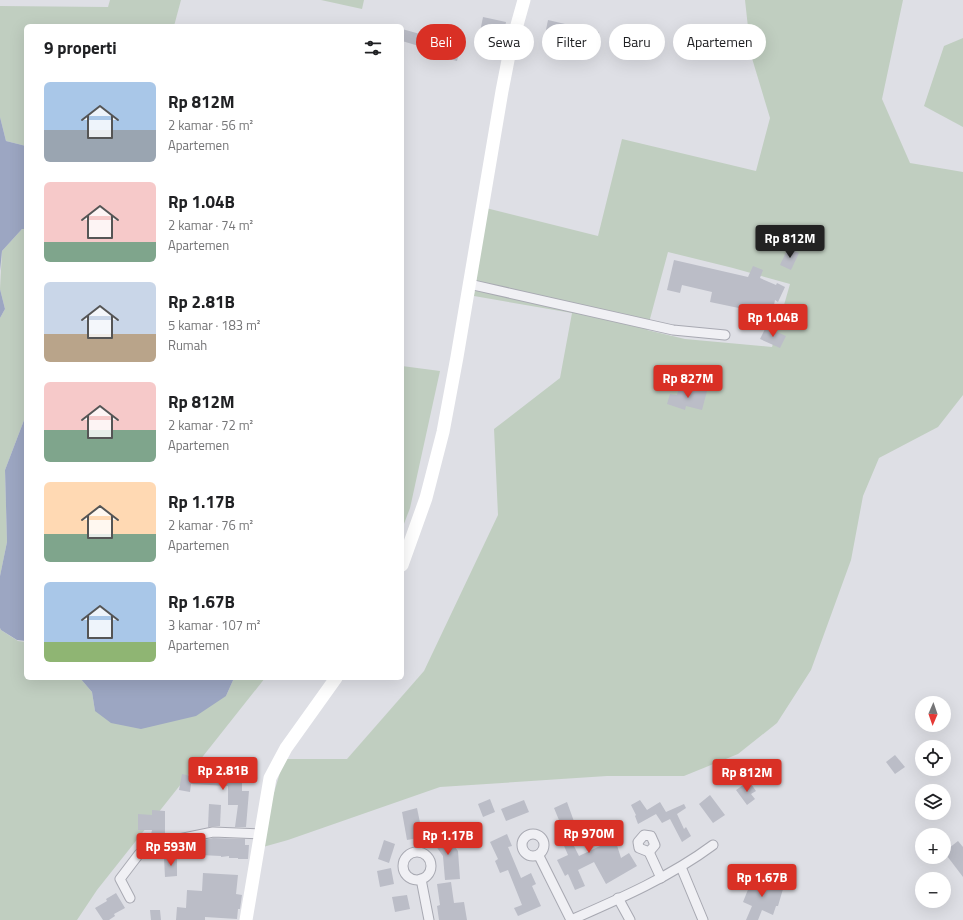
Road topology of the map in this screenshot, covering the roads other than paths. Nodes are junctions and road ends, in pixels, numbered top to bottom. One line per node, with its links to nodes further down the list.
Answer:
1 (524, 0): 2 (main road)
2 (469, 284): 3 (street); 4 (main road)
3 (726, 335)
4 (404, 559)
5 (335, 680): 6 (main road)
6 (260, 834): 13 (street); 15 (main road)
7 (713, 845): 10 (street)
8 (649, 852): 11 (street)
9 (539, 856): 17 (street)
10 (681, 867): 11 (street); 19 (street)
11 (661, 878): 14 (street)
12 (421, 879): 16 (street)
13 (130, 898)
14 (618, 898): 17 (street); 18 (street)
15 (246, 920)
16 (429, 920)
17 (571, 920)
18 (630, 920)
19 (703, 920)

